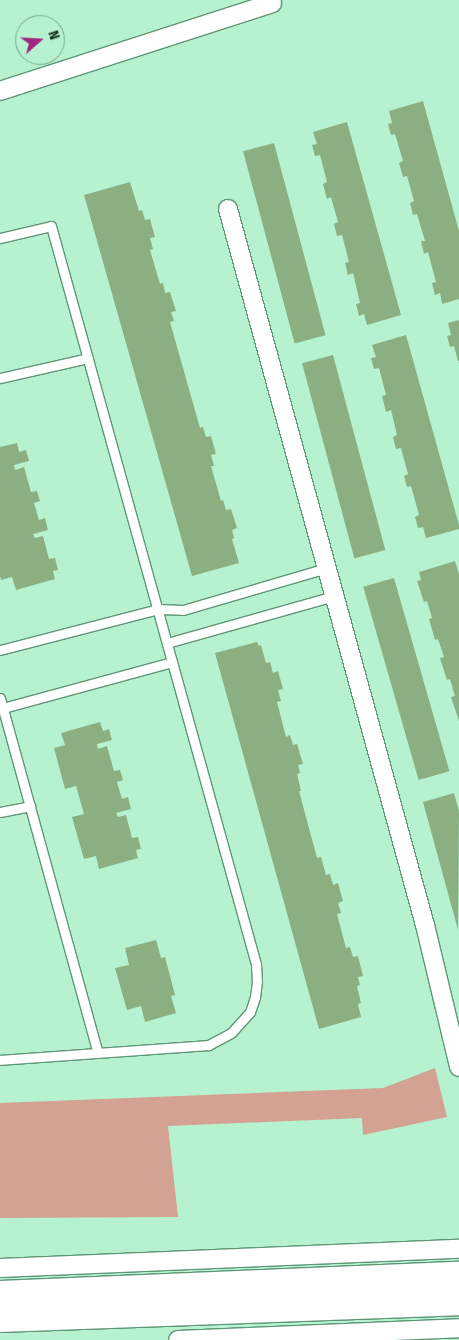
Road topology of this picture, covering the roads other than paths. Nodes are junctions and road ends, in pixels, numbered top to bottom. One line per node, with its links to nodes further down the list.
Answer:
1 (272, 3): 2 (street)
2 (0, 91)
3 (228, 209): 7 (street)
4 (0, 238): 5 (lane)
5 (88, 358): 6 (lane); 9 (lane)
6 (0, 378)
7 (327, 568): 8 (street); 9 (lane)
8 (334, 596): 10 (lane); 19 (street)
9 (158, 609): 10 (lane); 11 (lane)
10 (167, 643): 12 (lane)
11 (0, 650)
12 (172, 662): 14 (lane); 17 (lane)
13 (0, 698): 14 (lane)
14 (3, 708): 15 (lane)
15 (30, 806): 16 (lane); 17 (lane)
16 (0, 812)
17 (98, 1053): 18 (lane)
18 (0, 1060)
19 (459, 1067)
20 (459, 1249): 21 (street)
21 (0, 1268)
22 (459, 1276): 23 (highway)
23 (0, 1296)
24 (459, 1300): 25 (highway)
25 (274, 1308): 26 (highway); 28 (street)
26 (0, 1318)
27 (459, 1328): 28 (street)
28 (282, 1338): 29 (street)
29 (178, 1340)

